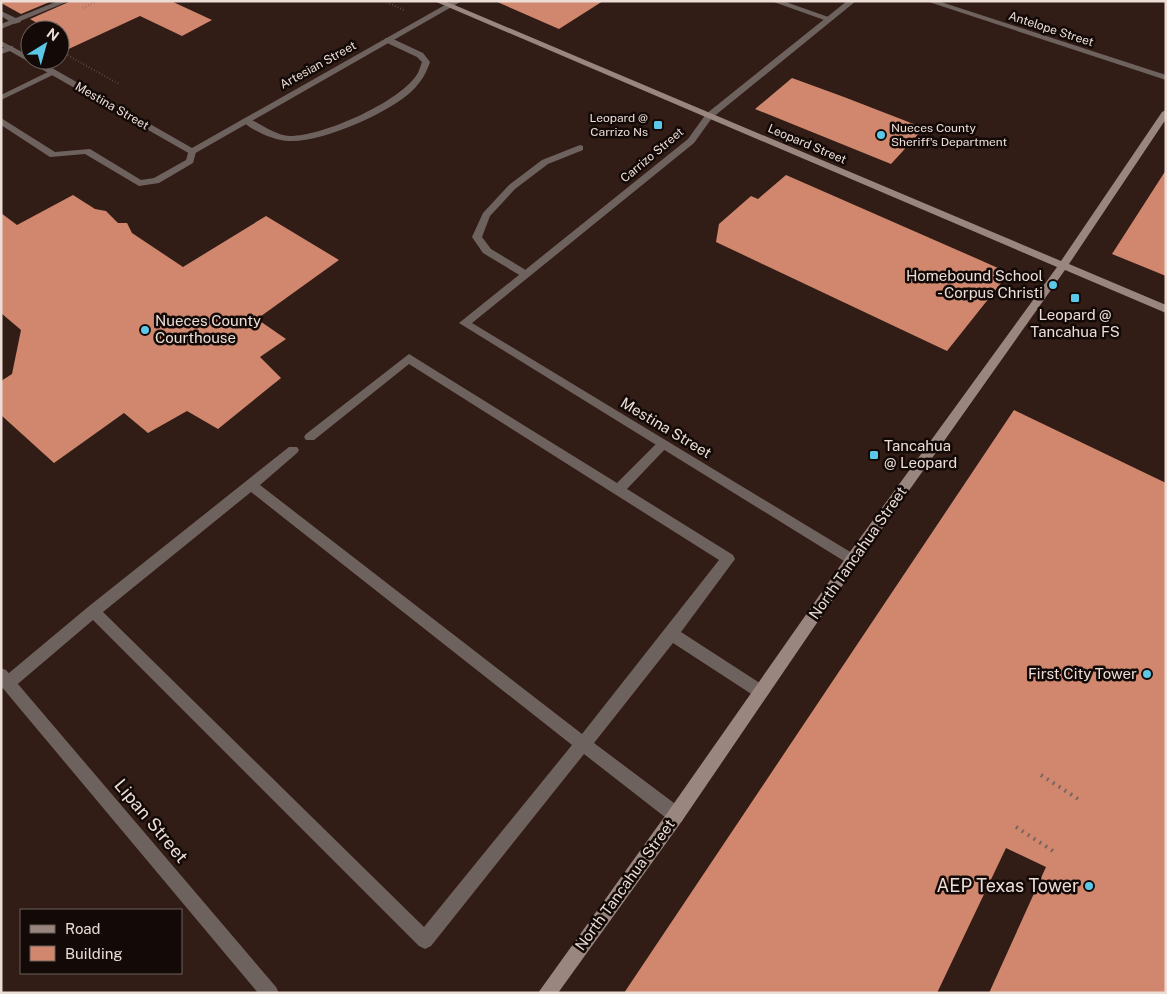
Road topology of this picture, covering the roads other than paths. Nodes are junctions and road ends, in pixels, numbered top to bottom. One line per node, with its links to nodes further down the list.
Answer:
1 (65, 1): 10 (street)
2 (438, 1): 7 (main road, Leopard Street)
3 (458, 1): 7 (street, Artesian Street)
4 (775, 1): 9 (street)
5 (852, 1): 9 (street, Carrizo Street)
6 (930, 1): 19 (street, Antelope Street)
7 (450, 6): 12 (street, Artesian Street); 22 (main road, Leopard Street)
8 (1, 13): 10 (street)
9 (830, 19): 22 (street, Carrizo Street)
10 (18, 22): 11 (street)
11 (1, 27)
12 (388, 40): 23 (street, Artesian Street); 23 (street)
13 (1, 43): 14 (street, Mestina Street)
14 (10, 48): 15 (street); 16 (street, Mestina Street)
15 (1, 52)
16 (20, 54)
17 (51, 70): 18 (street, Mestina Street)
18 (55, 72): 20 (street); 26 (street, Mestina Street)
19 (1166, 78)
20 (1, 98)
21 (1166, 112): 27 (main road, North Tancahua Street)
22 (709, 116): 27 (main road, Leopard Street); 28 (street, Carrizo Street)
23 (245, 120): 26 (street, Artesian Street)
24 (1, 122): 26 (street, Artesian Street)
25 (580, 148): 28 (street)
26 (192, 152)
27 (1063, 266): 29 (main road, Leopard Street); 36 (main road, North Tancahua Street)
28 (525, 274): 30 (street, Carrizo Street)
29 (1166, 309)
30 (464, 323): 32 (street, Mestina Street)
31 (310, 437): 35 (street)
32 (663, 444): 35 (street); 36 (street, Mestina Street)
33 (293, 450): 34 (street)
34 (252, 485): 37 (street); 41 (street)
35 (618, 490): 38 (street)
36 (852, 560): 40 (main road, North Tancahua Street)
37 (93, 611): 39 (street); 41 (street)
38 (671, 634): 40 (street); 41 (street)
39 (3, 682): 43 (street, Lipan Street)
40 (761, 692): 42 (main road, North Tancahua Street)
41 (583, 744): 42 (street)
42 (676, 815): 44 (main road, North Tancahua Street)
43 (270, 993)
44 (547, 993)

